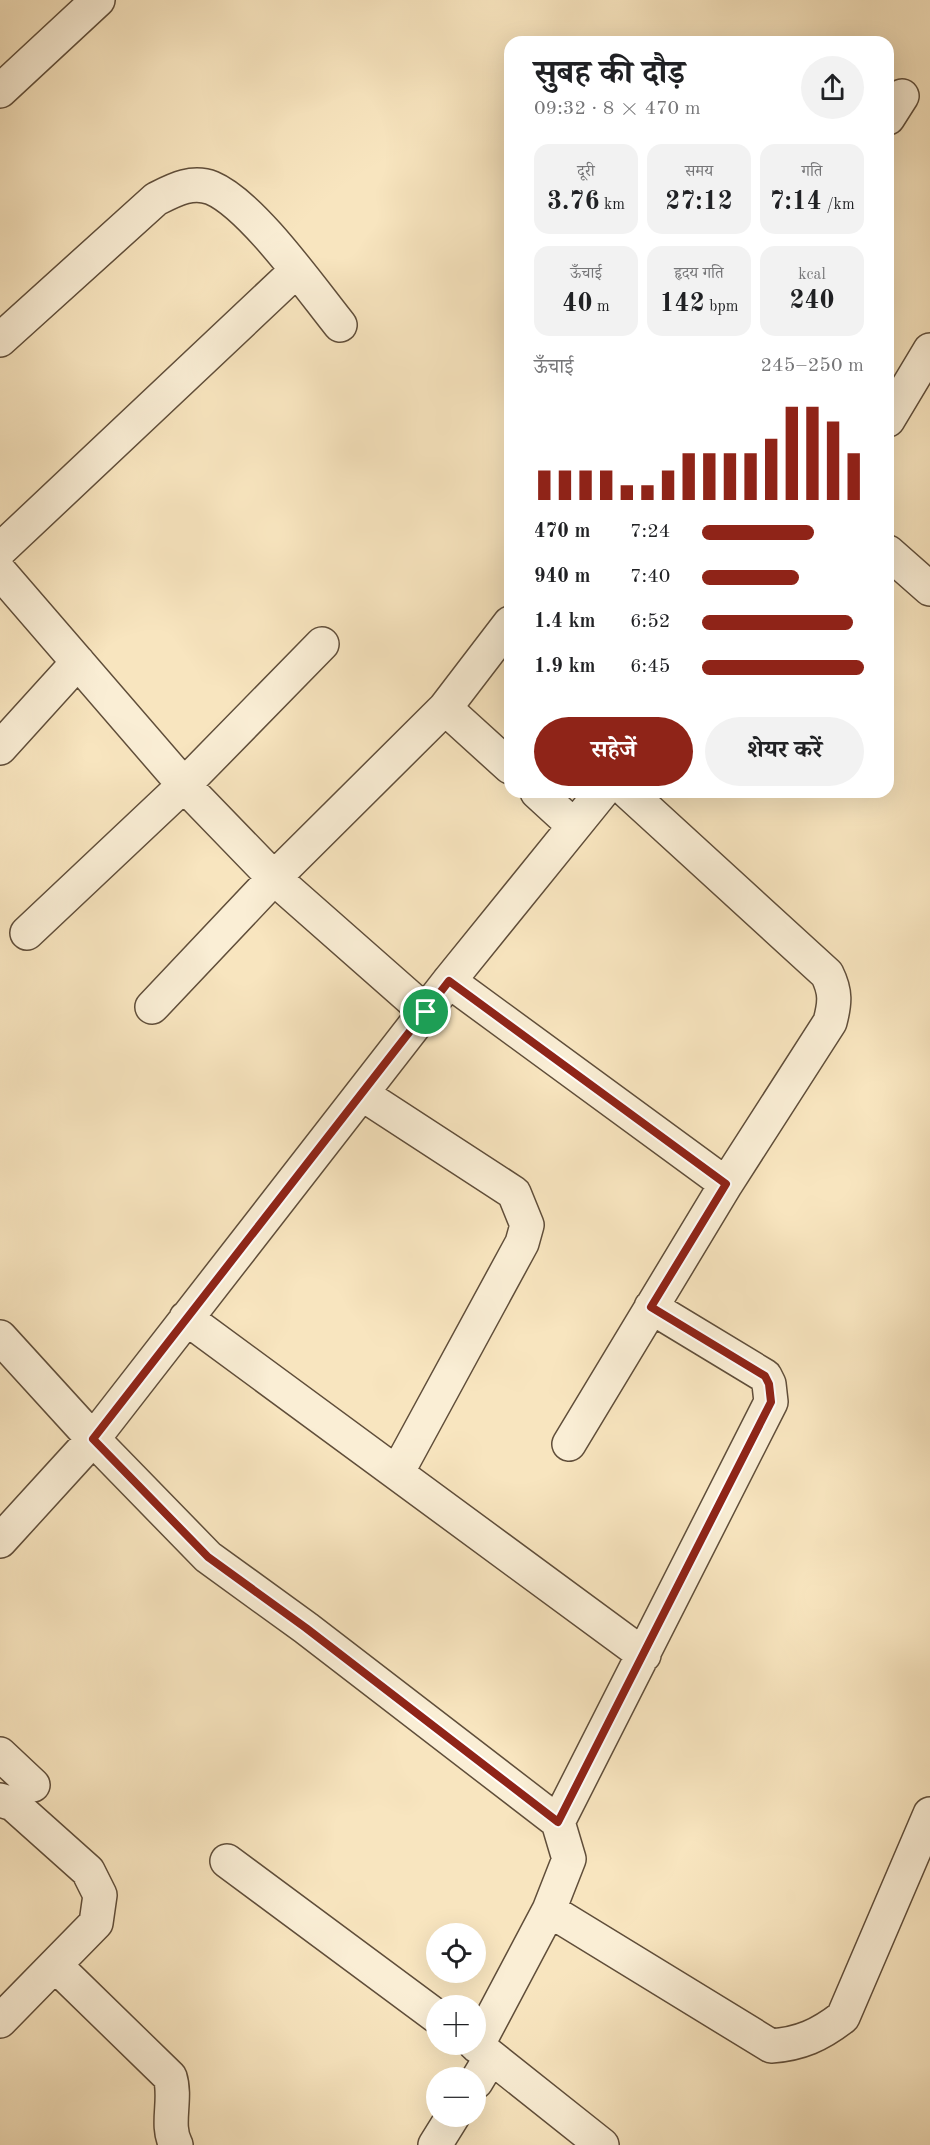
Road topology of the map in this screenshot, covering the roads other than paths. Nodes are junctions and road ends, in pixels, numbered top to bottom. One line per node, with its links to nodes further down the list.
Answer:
1 (98, 0): 2 (street)
2 (0, 91)
3 (296, 271): 4 (street); 5 (street); 8 (street)
4 (340, 325)
5 (0, 340)
6 (930, 350): 7 (street)
7 (894, 410)
8 (0, 550)
9 (894, 557): 11 (street)
10 (0, 572): 14 (street)
11 (930, 589)
12 (504, 631): 15 (street)
13 (322, 644): 18 (street)
14 (78, 662): 16 (street); 18 (street)
15 (445, 708): 17 (street); 23 (street)
16 (0, 748)
17 (504, 762)
18 (184, 785): 23 (street); 24 (street)
19 (544, 798): 22 (street)
20 (597, 798): 22 (street)
21 (635, 798): 29 (street)
22 (574, 826): 25 (street)
23 (274, 878): 26 (street); 27 (street)
24 (27, 933)
25 (449, 981): 27 (street); 29 (street)
26 (152, 1007)
27 (426, 1012): 28 (street)
28 (362, 1094): 31 (street); 35 (street)
29 (726, 1184): 30 (street)
30 (651, 1307): 34 (street); 37 (street)
31 (186, 1318): 33 (street); 35 (street)
32 (0, 1337): 33 (street)
33 (93, 1439): 36 (street); 42 (street)
34 (569, 1444)
35 (397, 1473): 37 (street)
36 (0, 1541)
37 (644, 1655): 42 (street)
38 (0, 1754): 39 (street)
39 (33, 1785)
40 (0, 1800): 45 (street)
41 (930, 1814): 44 (street)
42 (558, 1822): 44 (street)
43 (227, 1861): 46 (street)
44 (549, 1910): 48 (street)
45 (55, 1965): 47 (street); 50 (street)
46 (426, 2009)
47 (0, 2020)
48 (480, 2057): 52 (street)
49 (446, 2127): 51 (street)
50 (176, 2145)
51 (435, 2145)
52 (602, 2145)

